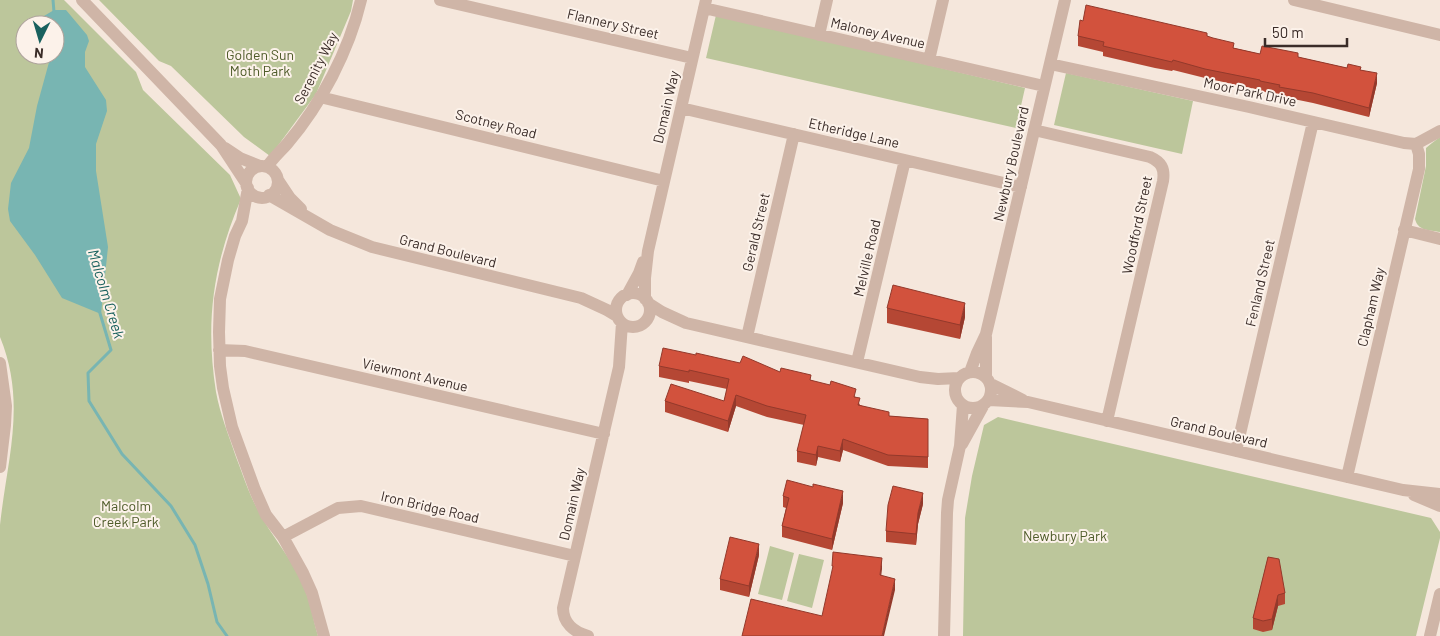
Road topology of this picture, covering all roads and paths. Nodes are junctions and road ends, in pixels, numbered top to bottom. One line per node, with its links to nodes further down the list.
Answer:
1 (82, 0): 23 (street)
2 (361, 0): 16 (street, Serenity Way)
3 (440, 0): 12 (street, Flannery Street)
4 (827, 0): 10 (street)
5 (943, 0): 13 (street)
6 (1065, 0): 14 (street, Newbury Boulevard)
7 (1294, 0): 9 (street)
8 (705, 4): 10 (street, Maloney Avenue); 12 (street, Domain Way)
9 (1345, 6): 11 (street)
10 (819, 34): 13 (street, Maloney Avenue)
11 (1440, 35)
12 (692, 58): 17 (street, Domain Way)
13 (929, 60): 15 (street, Maloney Avenue)
14 (1050, 64): 15 (street, Newbury Boulevard); 18 (street, Moor Park Drive)
15 (1044, 86): 19 (street, Newbury Boulevard)
16 (320, 97): 25 (street, Serenity Way); 26 (street, Scotney Road)
17 (681, 108): 21 (street, Etheridge Lane); 26 (street, Domain Way)
18 (1313, 122): 22 (street, Moor Park Drive); 57 (street, Fenland Street)
19 (1034, 130): 28 (street, Newbury Boulevard); 54 (street, Woodford Street)
20 (1440, 131): 22 (street)
21 (794, 134): 24 (street, Etheridge Lane); 42 (street, Gerald Street)
22 (1416, 144): 32 (street, Clapham Way)
23 (221, 145): 25 (street); 27 (street)
24 (905, 160): 28 (street, Etheridge Lane); 44 (street, Melville Road)
25 (270, 172): 27 (street); 29 (street); 30 (street, Grand Boulevard)
26 (664, 181): 34 (street, Domain Way)
27 (247, 185): 29 (street); 31 (street)
28 (1021, 187): 41 (street, Newbury Boulevard)
29 (266, 196): 30 (street, Grand Boulevard); 31 (street)
30 (312, 220): 36 (street, Grand Boulevard)
31 (242, 221): 43 (street)
32 (1404, 230): 33 (street); 59 (street, Clapham Way)
33 (1440, 239)
34 (648, 250): 35 (street, Domain Way); 37 (street, Domain Way)
35 (624, 297): 36 (street, Grand Boulevard); 37 (street); 38 (street)
36 (581, 298): 38 (street, Grand Boulevard)
37 (647, 301): 39 (street); 40 (street)
38 (619, 320): 40 (street); 46 (street, Domain Way)
39 (686, 323): 40 (street); 42 (street)
40 (641, 325): 46 (street, Domain Way)
41 (986, 334): 47 (street, Newbury Boulevard); 49 (street, Newbury Boulevard)
42 (747, 337): 44 (street)
43 (219, 350): 55 (street, Viewmont Avenue); 63 (street)
44 (857, 362): 48 (street)
45 (0, 364): 58 (street)
46 (619, 367): 55 (street, Domain Way)
47 (964, 375): 48 (street); 49 (street); 50 (street)
48 (920, 377): 50 (street)
49 (989, 380): 51 (street, Grand Boulevard); 52 (street)
50 (955, 393): 53 (street)
51 (1028, 402): 52 (street, Grand Boulevard); 54 (street, Grand Boulevard)
52 (986, 403): 53 (street); 56 (street)
53 (963, 405): 56 (street)
54 (1107, 421): 57 (street, Grand Boulevard)
55 (604, 434): 64 (street, Domain Way)
56 (960, 446): 71 (street)
57 (1236, 451): 59 (street, Grand Boulevard)
58 (0, 467)
59 (1347, 477): 60 (street, Grand Boulevard)
60 (1403, 490): 61 (street, Grand Boulevard); 62 (street, Grand Boulevard)
61 (1440, 494)
62 (1440, 506)
63 (283, 538): 64 (street, Iron Bridge Road); 68 (street)
64 (575, 556): 67 (street, Domain Way)
65 (1440, 594): 66 (street)
66 (1437, 623): 72 (street)
67 (569, 625): 69 (street); 70 (street)
68 (324, 636)
69 (561, 636)
70 (588, 636)
71 (944, 636)
72 (1430, 636)

